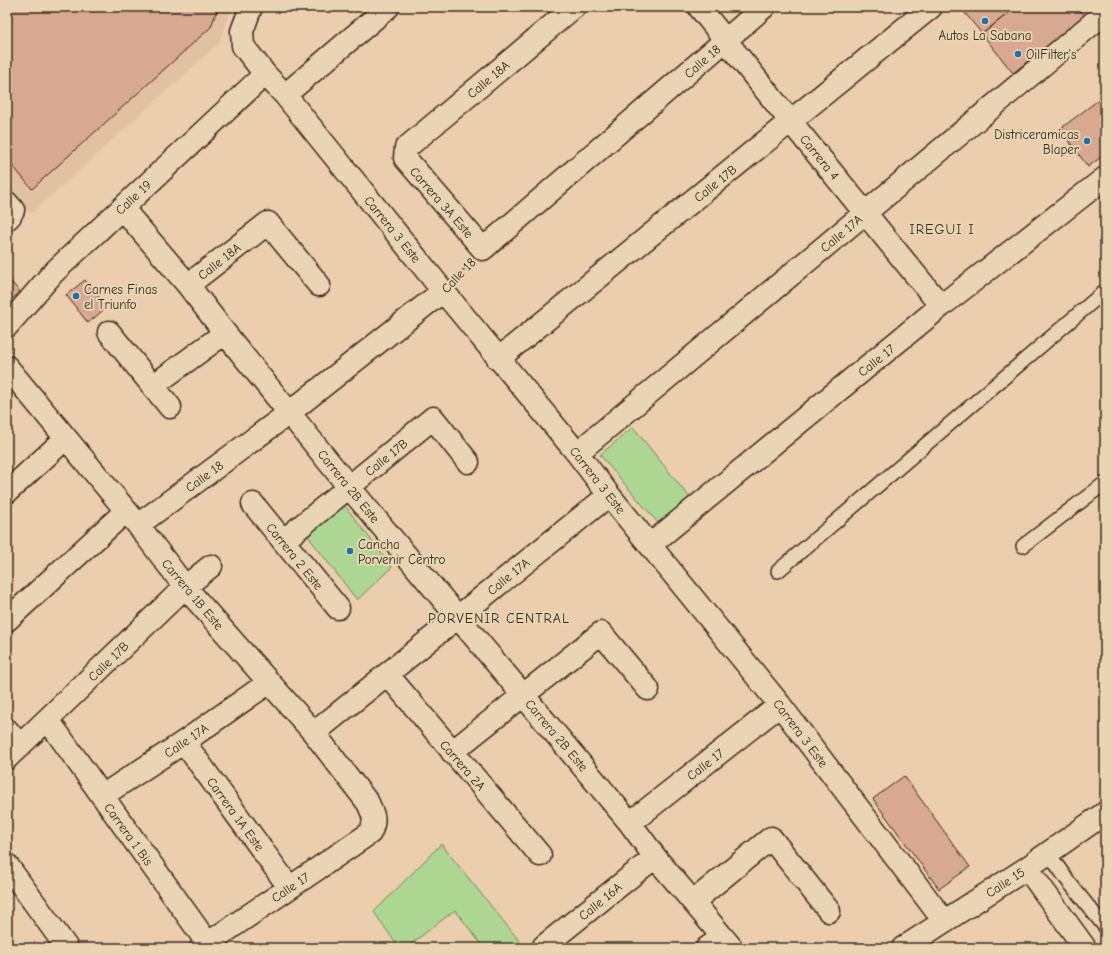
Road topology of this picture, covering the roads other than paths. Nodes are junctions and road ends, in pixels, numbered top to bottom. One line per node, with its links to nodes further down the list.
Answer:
1 (251, 7): 9 (street, Carrera 3 Este)
2 (388, 7): 10 (street)
3 (574, 7): 12 (street, Calle 18A)
4 (699, 7): 8 (street, Carrera 4)
5 (764, 7): 8 (street, Calle 18)
6 (931, 7): 11 (street, Calle 17B)
7 (1105, 13): 15 (street, Calle 17A)
8 (726, 41): 11 (street, Carrera 4); 16 (street, Calle 18)
9 (265, 74): 10 (street, Carrera 3 Este); 14 (street, Calle 19)
10 (285, 95): 19 (street, Carrera 3 Este)
11 (791, 122): 15 (street, Carrera 4); 25 (street, Calle 17B)
12 (405, 153): 16 (street, Carrera 3A Este)
13 (1105, 178): 21 (street, Calle 17)
14 (122, 208): 17 (street, Carrera 2B Este); 22 (street, Calle 19)
15 (865, 213): 21 (street, Carrera 4); 31 (street, Calle 17A)
16 (483, 249)
17 (188, 285): 18 (street, Calle 18A); 24 (street, Carrera 2B Este)
18 (319, 285)
19 (443, 291): 25 (street, Carrera 3 Este); 29 (street, Calle 18)
20 (1105, 291): 43 (lane)
21 (941, 306): 40 (street, Calle 17)
22 (9, 321)
23 (110, 332): 27 (street)
24 (225, 333): 27 (street); 29 (street, Carrera 2B Este)
25 (498, 359): 31 (street, Carrera 3 Este)
26 (7, 367): 30 (street, Carrera 1B Este)
27 (154, 385): 28 (street)
28 (170, 407)
29 (289, 413): 34 (street, Carrera 2B Este); 38 (street, Calle 18)
30 (66, 438): 35 (street); 38 (street, Carrera 1B Este)
31 (577, 453): 36 (street, Carrera 3 Este)
32 (468, 462): 34 (street, Calle 17B)
33 (1105, 483): 41 (lane)
34 (349, 487): 39 (street, Calle 17B); 46 (street, Carrera 2B Este)
35 (7, 492)
36 (608, 495): 40 (street, Carrera 3 Este); 46 (street, Calle 17A)
37 (253, 504): 39 (street, Carrera 2 Este)
38 (132, 518): 44 (street, Carrera 1B Este); 47 (street, Calle 18)
39 (282, 541): 45 (street, Carrera 2 Este)
40 (650, 545): 52 (street, Carrera 3 Este)
41 (1023, 546)
42 (211, 566): 44 (street, Calle 17B)
43 (778, 571)
44 (185, 587): 49 (street, Carrera 1B Este); 53 (street, Calle 17B)
45 (338, 608)
46 (458, 616): 48 (street, Calle 17A); 51 (street, Carrera 2B Este)
47 (7, 620)
48 (387, 674): 54 (street, Calle 17A); 57 (street, Carrera 2A)
49 (268, 683): 54 (street, Carrera 1B Este); 55 (street, Calle 17A)
50 (648, 689): 51 (street)
51 (523, 695): 57 (street); 60 (street, Carrera 2B Este)
52 (780, 705): 60 (street, Calle 17); 70 (street, Carrera 3 Este)
53 (48, 720): 56 (street, Calle 17B); 58 (street, Carrera 1 Bis)
54 (314, 733): 61 (street, Carrera 1B Este)
55 (184, 742): 58 (street, Calle 17A); 67 (street, Carrera 1A Este)
56 (11, 745)
57 (452, 752): 63 (street, Carrera 2A)
58 (102, 796): 73 (street, Carrera 1 Bis)
59 (1105, 813): 62 (street, Calle 15)
60 (630, 823): 64 (street, Carrera 2B Este)
61 (374, 824): 67 (street, Calle 17)
62 (1048, 853): 66 (street, Calle 15); 71 (lane)
63 (540, 855)
64 (655, 857): 68 (street, Carrera 2B Este); 74 (street, Calle 16A)
65 (7, 865): 75 (street)
66 (1027, 868): 70 (street, Calle 15); 77 (street)
67 (289, 887): 73 (street, Calle 17)
68 (694, 901): 69 (street); 72 (street, Carrera 2B Este)
69 (829, 911)
70 (944, 921): 76 (street, Calle 15)
71 (1105, 927)
72 (721, 944)
73 (207, 946)
74 (544, 946)
75 (68, 948)
76 (903, 948)
77 (1085, 948)

